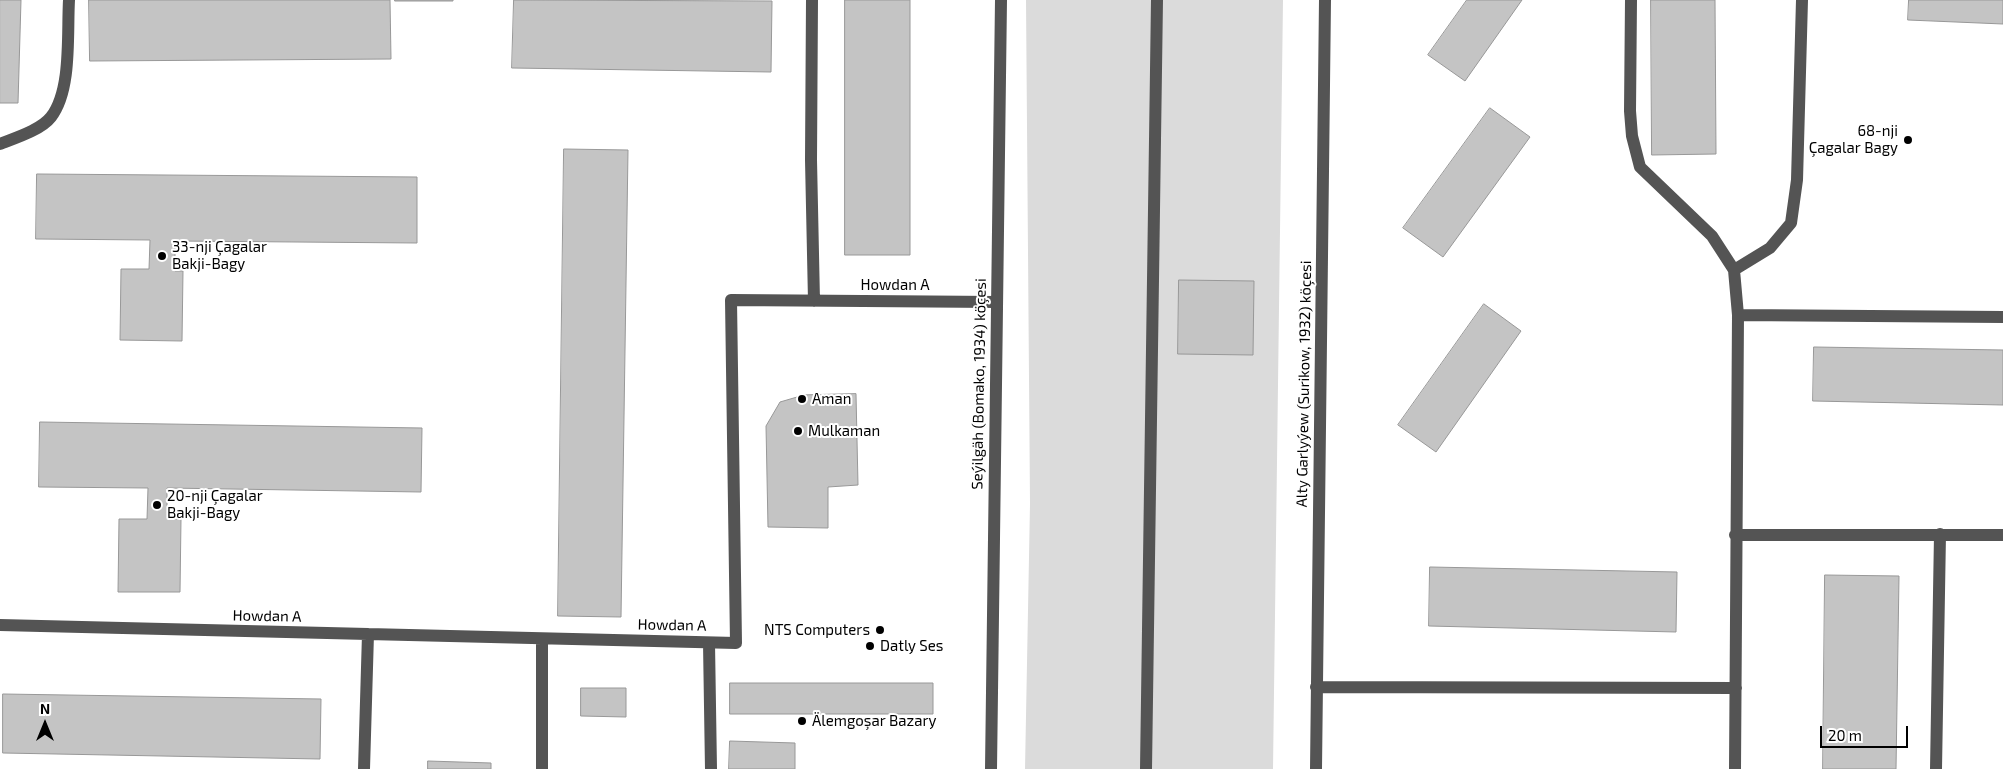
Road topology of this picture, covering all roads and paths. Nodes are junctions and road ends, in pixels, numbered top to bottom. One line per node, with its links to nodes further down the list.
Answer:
1 (69, 0): 8 (street)
2 (812, 0): 10 (street)
3 (1001, 0): 11 (street, Seýilgäh (Bomako, 1934) köçesi)
4 (1157, 0): 27 (street)
5 (1325, 0): 21 (street, Alty Garlyýew (Surikow, 1932) köçesi)
6 (1631, 0): 9 (street)
7 (1802, 0): 9 (street)
8 (0, 144)
9 (1734, 270): 12 (street)
10 (814, 301): 11 (street, Howdan A); 20 (street, Howdan A)
11 (996, 302): 26 (street, Seýilgäh (Bomako, 1934) köçesi)
12 (1738, 315): 13 (street); 16 (street)
13 (2003, 316)
14 (1940, 534): 15 (street); 16 (street); 30 (street)
15 (2003, 534)
16 (1735, 535): 22 (street)
17 (0, 625): 18 (street, Howdan A)
18 (368, 634): 19 (street, Howdan A); 23 (street)
19 (542, 639): 20 (street, Howdan A); 24 (street)
20 (709, 642): 25 (street)
21 (1316, 687): 22 (street); 28 (street, Alty Garlyýew (Surikow, 1932) köçesi)
22 (1736, 688): 29 (street)
23 (364, 769)
24 (542, 769)
25 (711, 769)
26 (991, 769)
27 (1146, 769)
28 (1316, 769)
29 (1735, 769)
30 (1936, 769)

